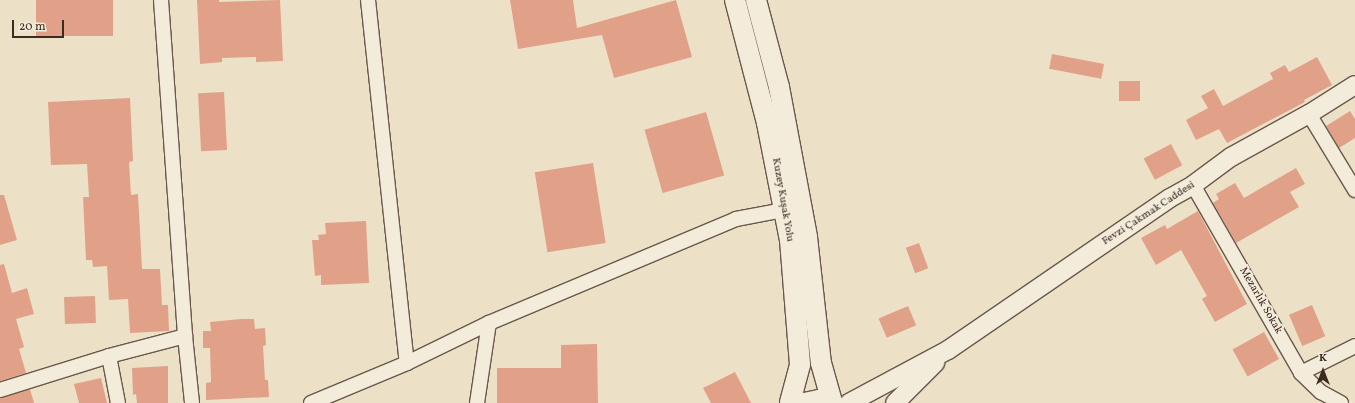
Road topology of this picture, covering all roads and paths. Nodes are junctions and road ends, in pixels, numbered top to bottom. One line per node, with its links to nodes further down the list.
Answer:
1 (161, 0): 11 (street)
2 (368, 0): 15 (street)
3 (735, 0): 9 (main road, Kuzey Kuşak Yolu)
4 (756, 0): 24 (main road, Kuzey Kuşak Yolu)
5 (1355, 86): 6 (street, Fevzi Çakmak Caddesi)
6 (1309, 114): 7 (street, Fevzi Çakmak Caddesi); 8 (street)
7 (1193, 185): 13 (street, Fevzi Çakmak Caddesi); 16 (street, Mezarlık Sokak)
8 (1355, 190)
9 (784, 210): 10 (street); 22 (main road, Kuzey Kuşak Yolu)
10 (489, 323): 15 (street); 21 (street)
11 (185, 336): 14 (street); 19 (street)
12 (1355, 346): 16 (street)
13 (948, 350): 24 (street); 25 (street)
14 (109, 356): 17 (street); 18 (street)
15 (408, 363): 20 (street)
16 (1301, 373): 26 (street, Mezarlık Sokak)
17 (0, 390)
18 (118, 403)
19 (192, 403)
20 (311, 403)
21 (477, 403)
22 (790, 403)
23 (804, 403): 24 (main road)
24 (838, 403)
25 (895, 403)
26 (1341, 403)

